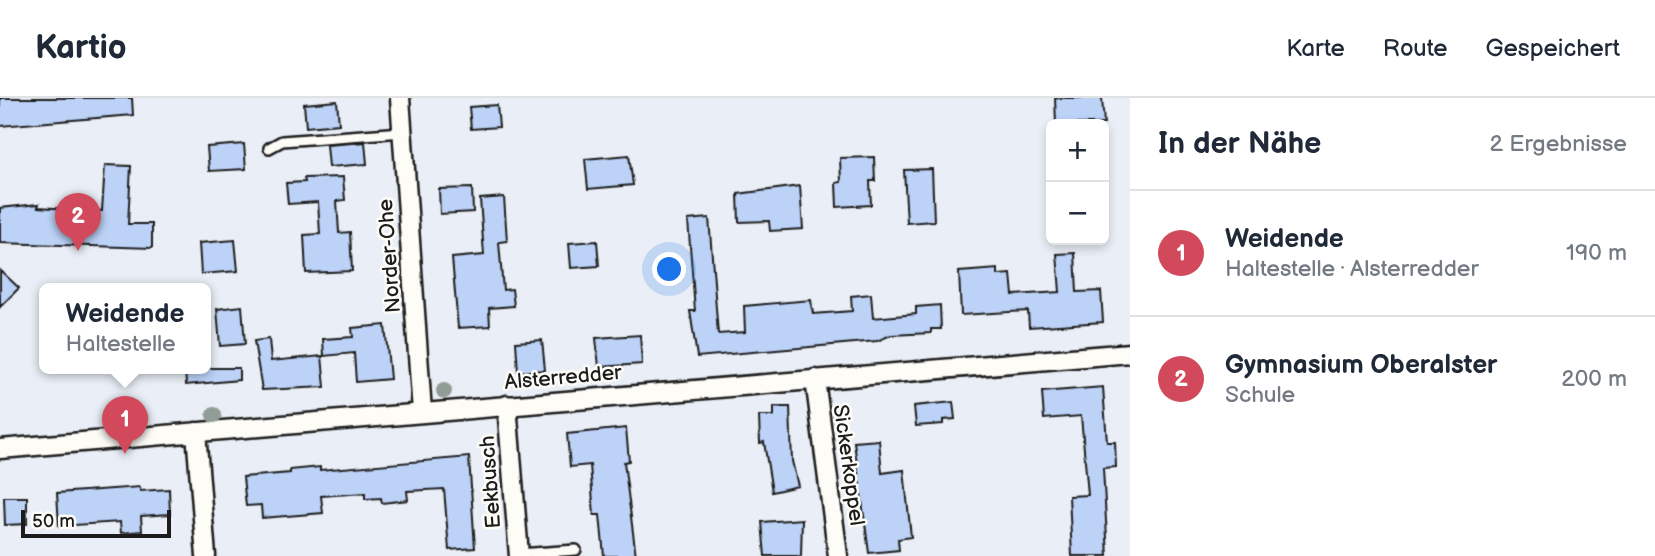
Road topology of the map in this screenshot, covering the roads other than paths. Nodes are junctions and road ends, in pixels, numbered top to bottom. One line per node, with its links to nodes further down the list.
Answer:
1 (400, 98): 2 (street, Norder-Ohe)
2 (402, 132): 3 (lane); 7 (street, Norder-Ohe)
3 (269, 148)
4 (1130, 353): 5 (street, Alsterredder)
5 (815, 379): 6 (street, Alsterredder); 13 (street, Sickerkoppel)
6 (507, 405): 7 (street, Alsterredder); 11 (street, Eekbusch)
7 (422, 412): 8 (street, Alsterredder)
8 (196, 432): 9 (street, Alsterredder); 12 (street)
9 (0, 449)
10 (576, 550): 11 (lane)
11 (519, 555)
12 (206, 556)
13 (838, 556)

